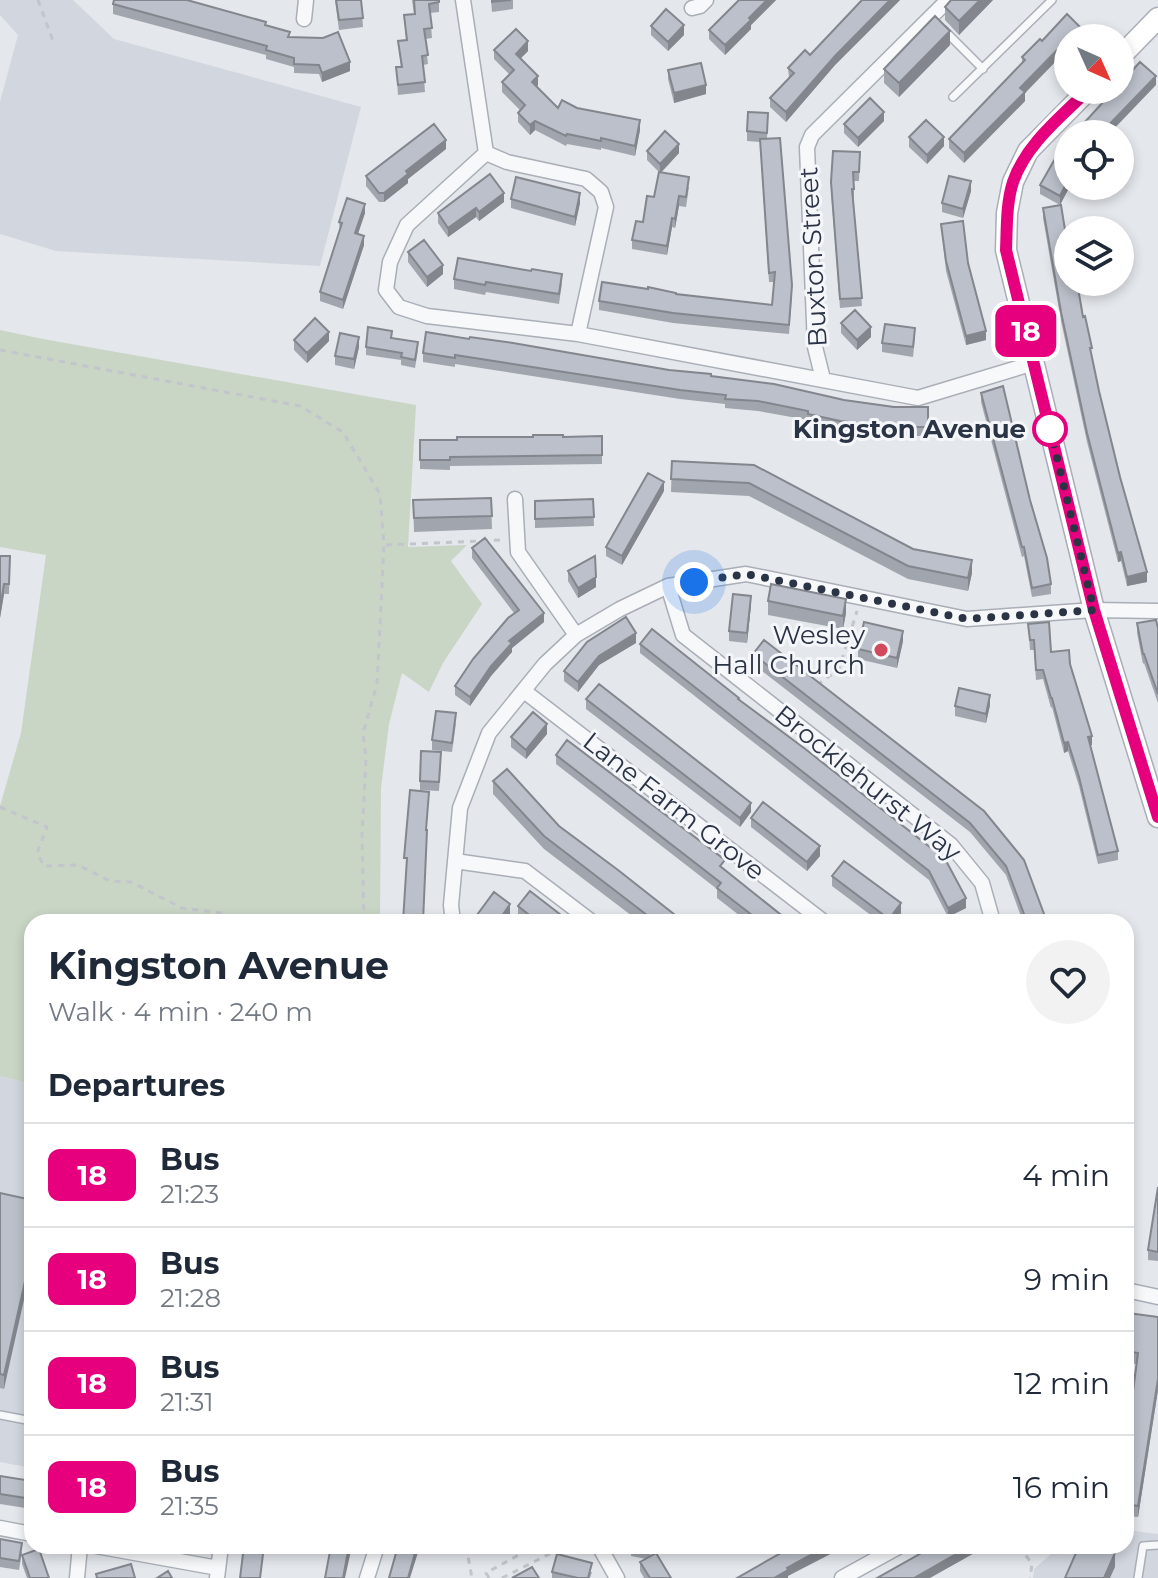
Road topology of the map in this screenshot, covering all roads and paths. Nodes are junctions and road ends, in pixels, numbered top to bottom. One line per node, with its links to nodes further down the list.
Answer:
1 (38, 0): 11 (path)
2 (306, 0): 10 (street)
3 (463, 0): 16 (street)
4 (706, 0): 7 (street)
5 (948, 0): 8 (street, Buxton Street)
6 (1052, 0): 13 (lane)
7 (692, 8)
8 (932, 17): 13 (lane); 20 (street, Buxton Street)
9 (1158, 18): 12 (street)
10 (304, 19)
11 (53, 41)
12 (1134, 43)
13 (983, 69): 14 (lane)
14 (953, 97)
15 (1074, 104): 19 (street)
16 (486, 153): 17 (street); 17 (street)
17 (578, 334): 20 (street)
18 (0, 350): 23 (path)
19 (1034, 363): 20 (street); 26 (street)
20 (823, 379)
21 (515, 499): 22 (street)
22 (518, 539): 23 (path); 28 (street)
23 (384, 545): 35 (path)
24 (668, 586): 25 (street); 28 (street); 39 (street, Brocklehurst Way)
25 (861, 598): 26 (street); 30 (path)
26 (1094, 610): 27 (street); 32 (street)
27 (1158, 611)
28 (576, 635): 29 (street)
29 (524, 691): 33 (street); 38 (street, Lane Farm Grove)
30 (809, 695)
31 (0, 807): 34 (path)
32 (1158, 817)
33 (455, 861): 36 (street); 37 (street)
34 (224, 914)
35 (364, 914)
36 (452, 914)
37 (581, 914)
38 (814, 914)
39 (991, 914)
40 (1134, 1292): 41 (street)
41 (1158, 1297)
42 (0, 1415): 43 (lane)
43 (24, 1420)
44 (0, 1528): 45 (street)
45 (24, 1532)
46 (1158, 1545): 65 (lane)
47 (79, 1554): 57 (street)
48 (132, 1554): 56 (street)
49 (374, 1554): 58 (street)
50 (468, 1554): 59 (path)
51 (520, 1554): 60 (path)
52 (549, 1554): 61 (path)
53 (604, 1554): 62 (street)
54 (886, 1554): 63 (street)
55 (1025, 1554): 64 (path)
56 (218, 1573)
57 (77, 1578)
58 (367, 1578)
59 (472, 1578)
60 (489, 1578)
61 (502, 1578)
62 (617, 1578)
63 (842, 1578)
64 (1030, 1578)
65 (1138, 1578)

